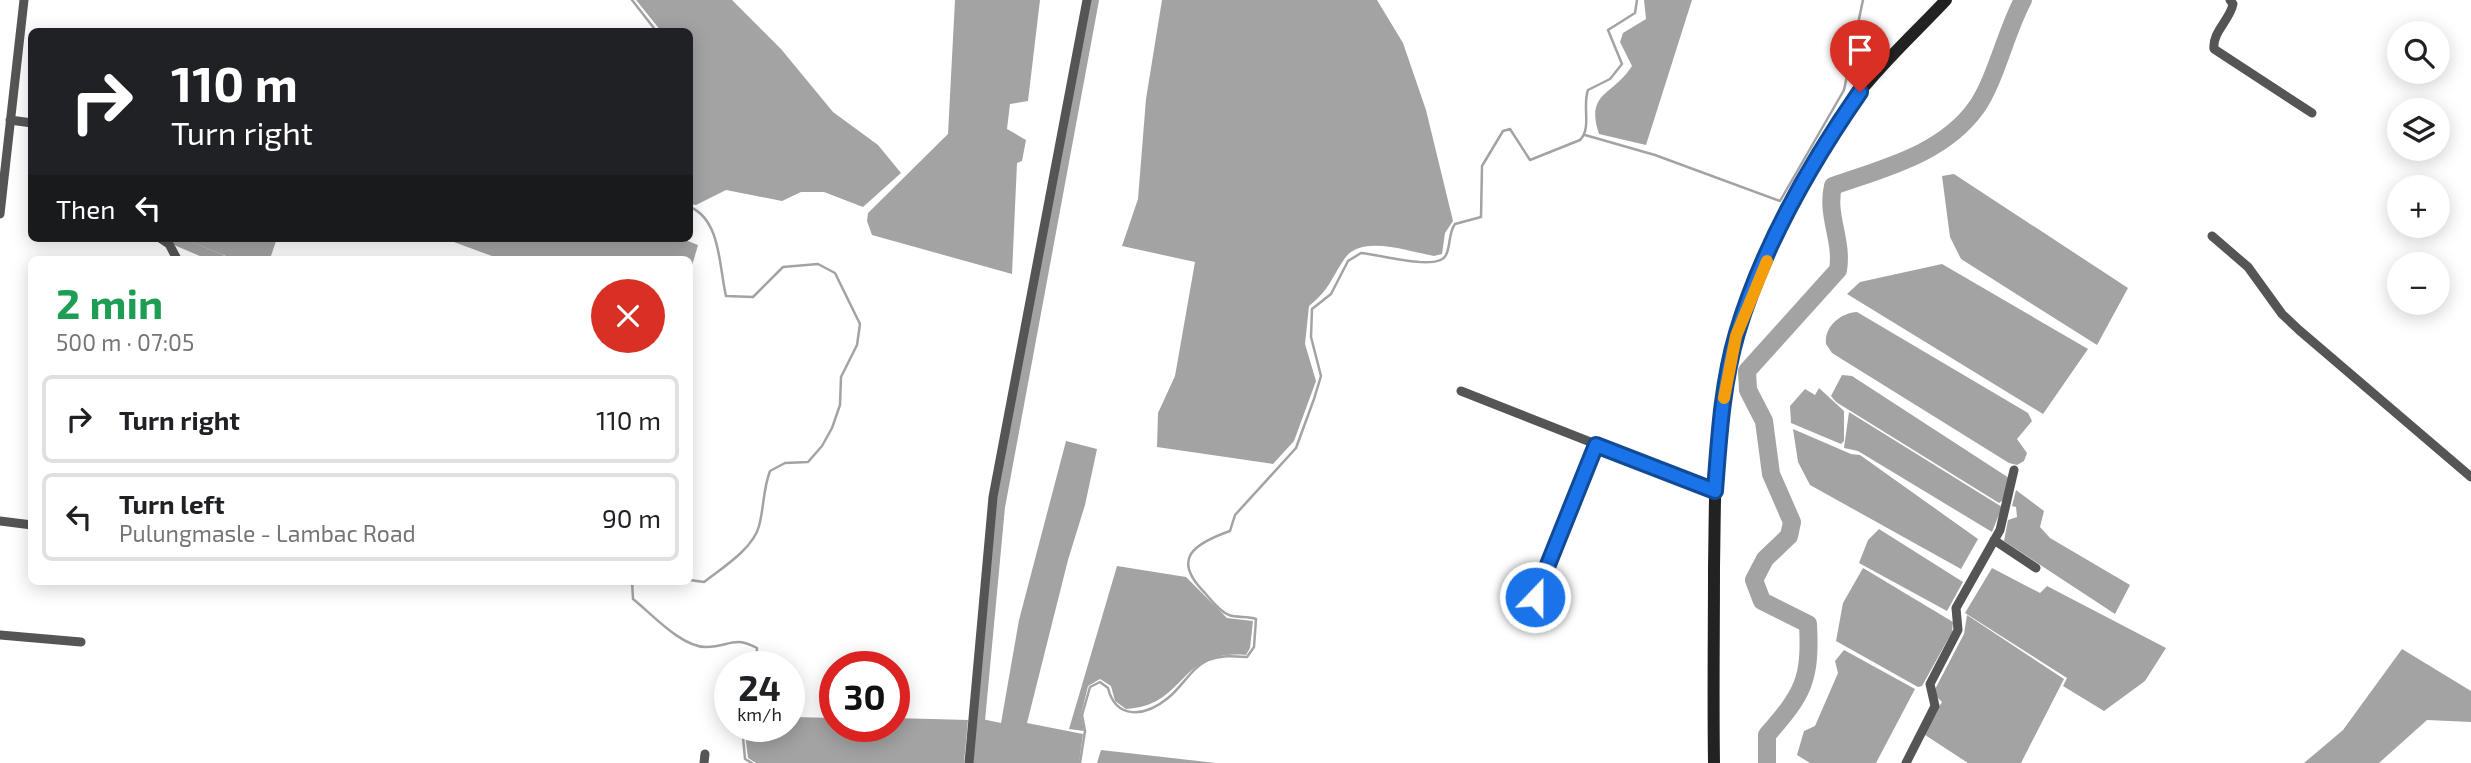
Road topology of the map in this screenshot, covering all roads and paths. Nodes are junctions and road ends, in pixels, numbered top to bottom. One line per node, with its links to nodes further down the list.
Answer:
1 (24, 0): 6 (street)
2 (1087, 0): 22 (street)
3 (1946, 0): 14 (street)
4 (2230, 0): 5 (street)
5 (2312, 113)
6 (10, 120): 7 (street); 8 (street)
7 (28, 123)
8 (0, 214)
9 (2212, 236): 13 (street)
10 (1461, 391): 11 (street)
11 (1596, 445): 14 (street); 19 (street)
12 (2014, 470): 17 (street)
13 (2471, 477)
14 (1715, 491): 23 (street)
15 (0, 521): 16 (street)
16 (28, 524)
17 (1994, 540): 18 (street); 24 (street)
18 (2036, 568)
19 (1535, 597)
20 (0, 635): 21 (street)
21 (81, 642)
22 (969, 763)
23 (1714, 763)
24 (1906, 763)

